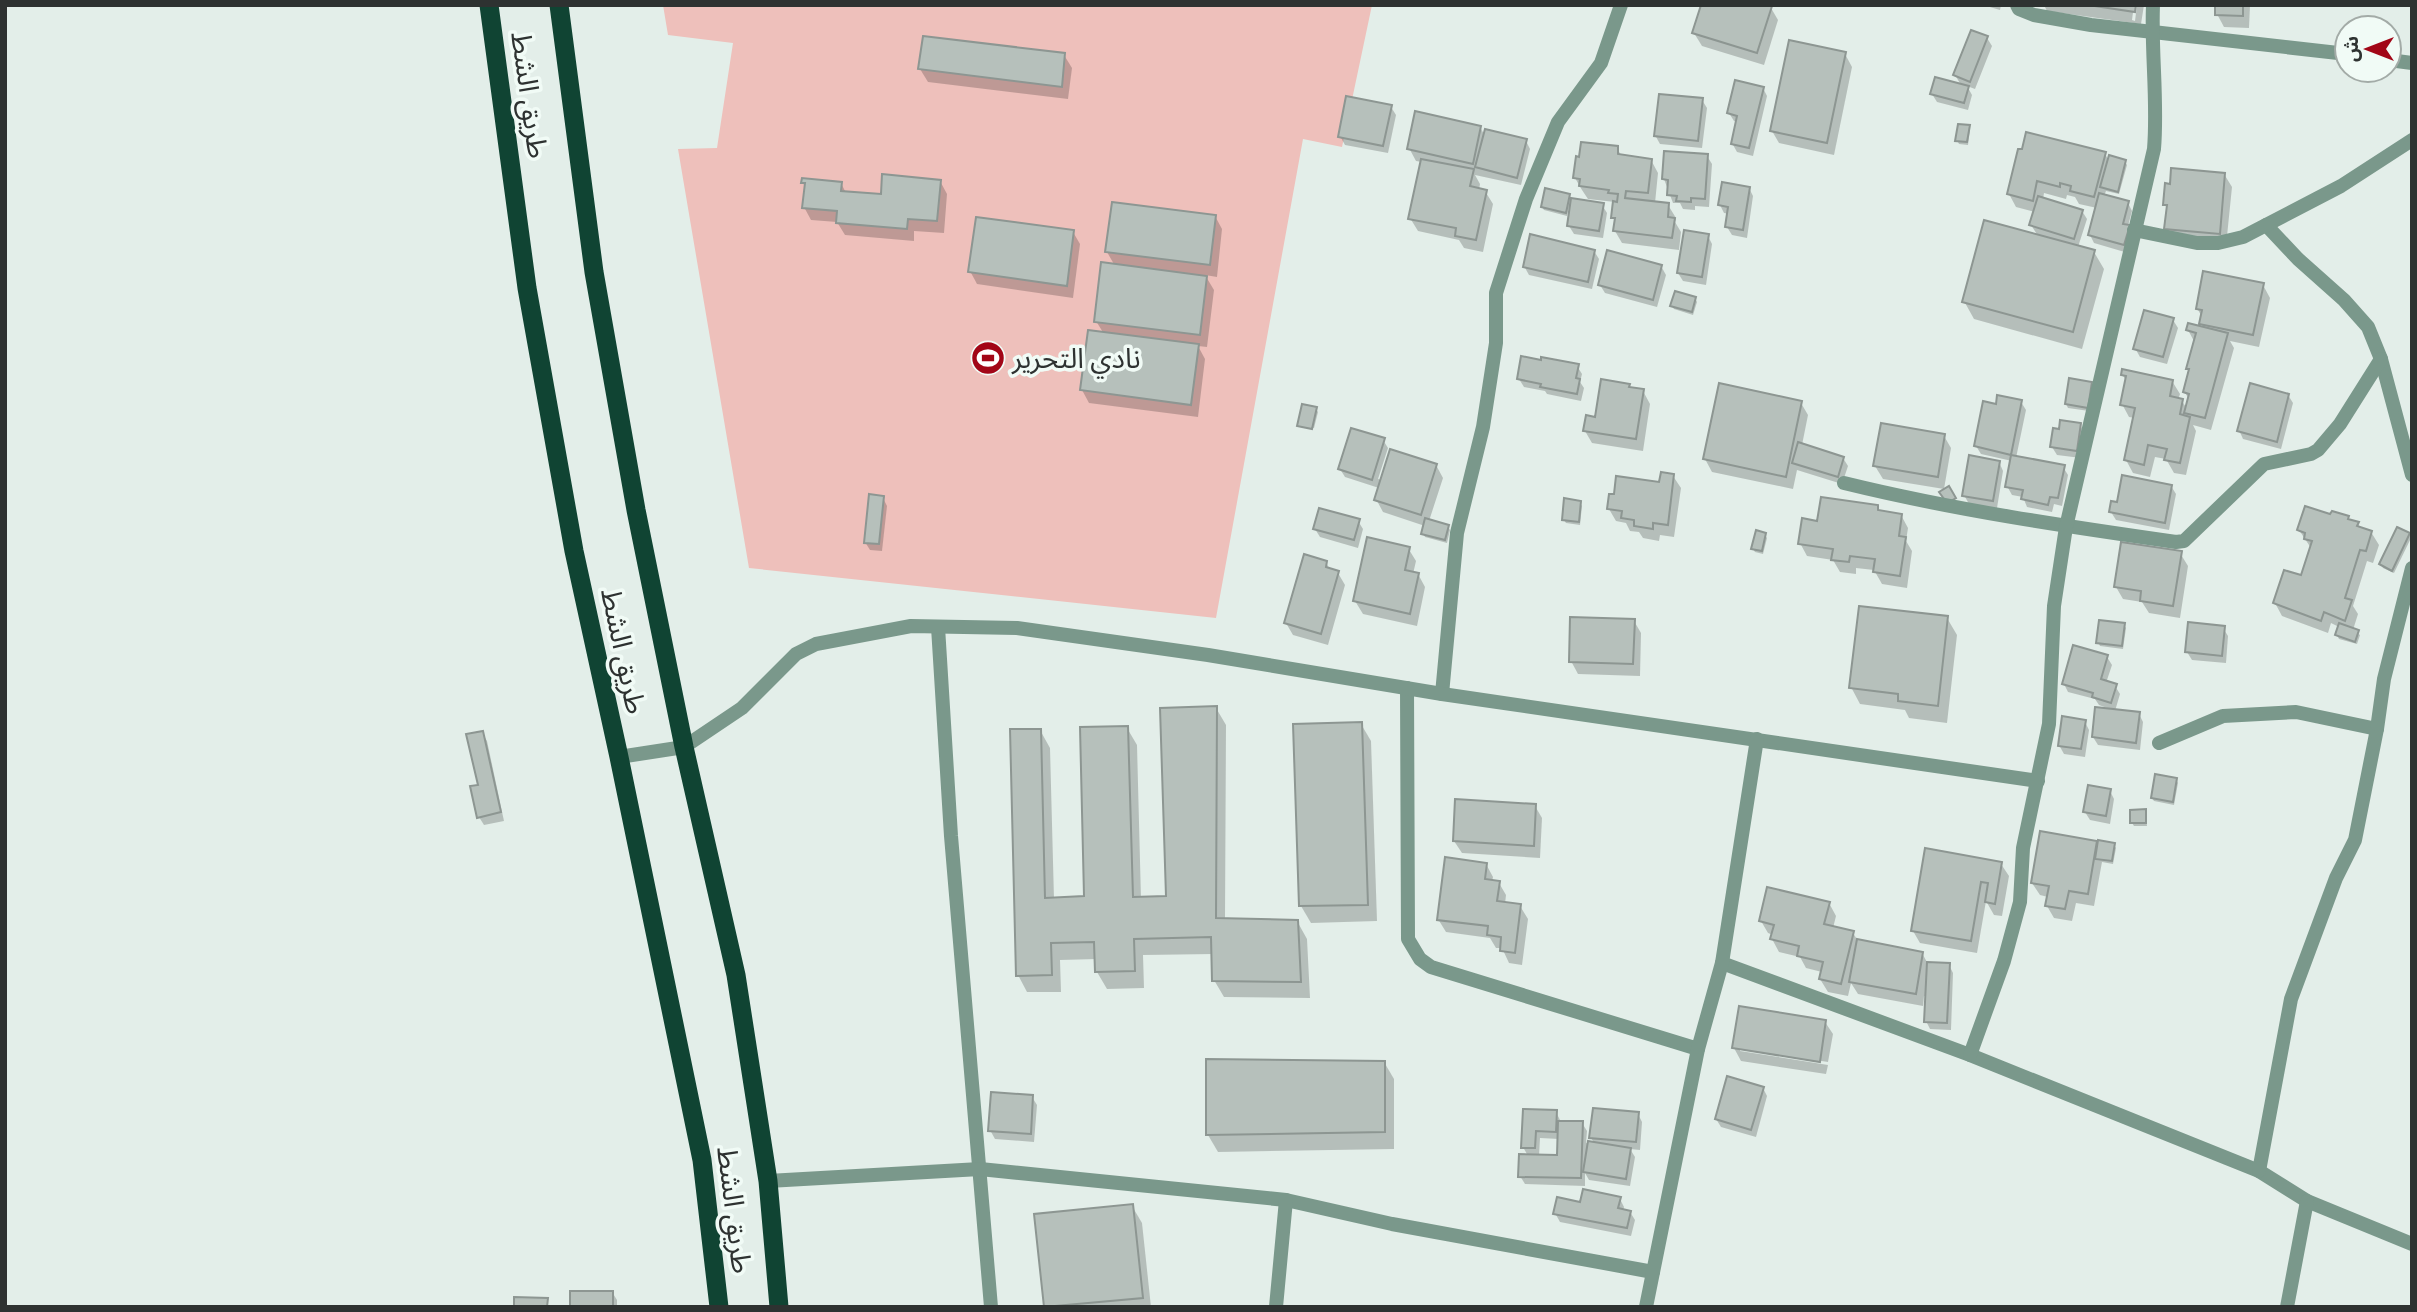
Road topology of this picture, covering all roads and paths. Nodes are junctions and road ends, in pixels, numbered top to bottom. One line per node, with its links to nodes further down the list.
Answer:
1 (489, 5): 23 (highway, طريق الشط)
2 (559, 5): 22 (highway, طريق الشط)
3 (1621, 5): 18 (street)
4 (2017, 5): 6 (street)
5 (2153, 5): 6 (street)
6 (2152, 32): 7 (street); 10 (street)
7 (2333, 52)
8 (2412, 140): 9 (street)
9 (2266, 225): 10 (street); 11 (street)
10 (2134, 230): 14 (street)
11 (2381, 359): 12 (street); 14 (street)
12 (2412, 475)
13 (1844, 483): 14 (street)
14 (2066, 527): 24 (street)
15 (2412, 568): 19 (street)
16 (938, 627): 17 (street); 22 (street); 28 (street)
17 (1407, 688): 18 (street); 26 (street)
18 (1443, 694): 20 (street)
19 (2377, 729): 21 (street); 29 (street)
20 (1757, 739): 24 (street); 25 (street)
21 (2159, 743)
22 (684, 747): 23 (street); 30 (highway, طريق الشط)
23 (619, 757): 35 (highway, طريق الشط)
24 (2038, 781): 27 (street)
25 (1722, 962): 26 (street); 27 (street)
26 (1698, 1049): 34 (street)
27 (1970, 1055): 29 (street)
28 (980, 1169): 30 (street); 31 (street); 37 (street)
29 (2259, 1171): 32 (street)
30 (768, 1181): 36 (highway, طريق الشط)
31 (1286, 1200): 34 (street); 38 (street)
32 (2307, 1201): 33 (street); 40 (street)
33 (2412, 1244)
34 (1653, 1272): 39 (street)
35 (719, 1307)
36 (779, 1307)
37 (991, 1307)
38 (1276, 1307)
39 (1646, 1307)
40 (2287, 1307)

